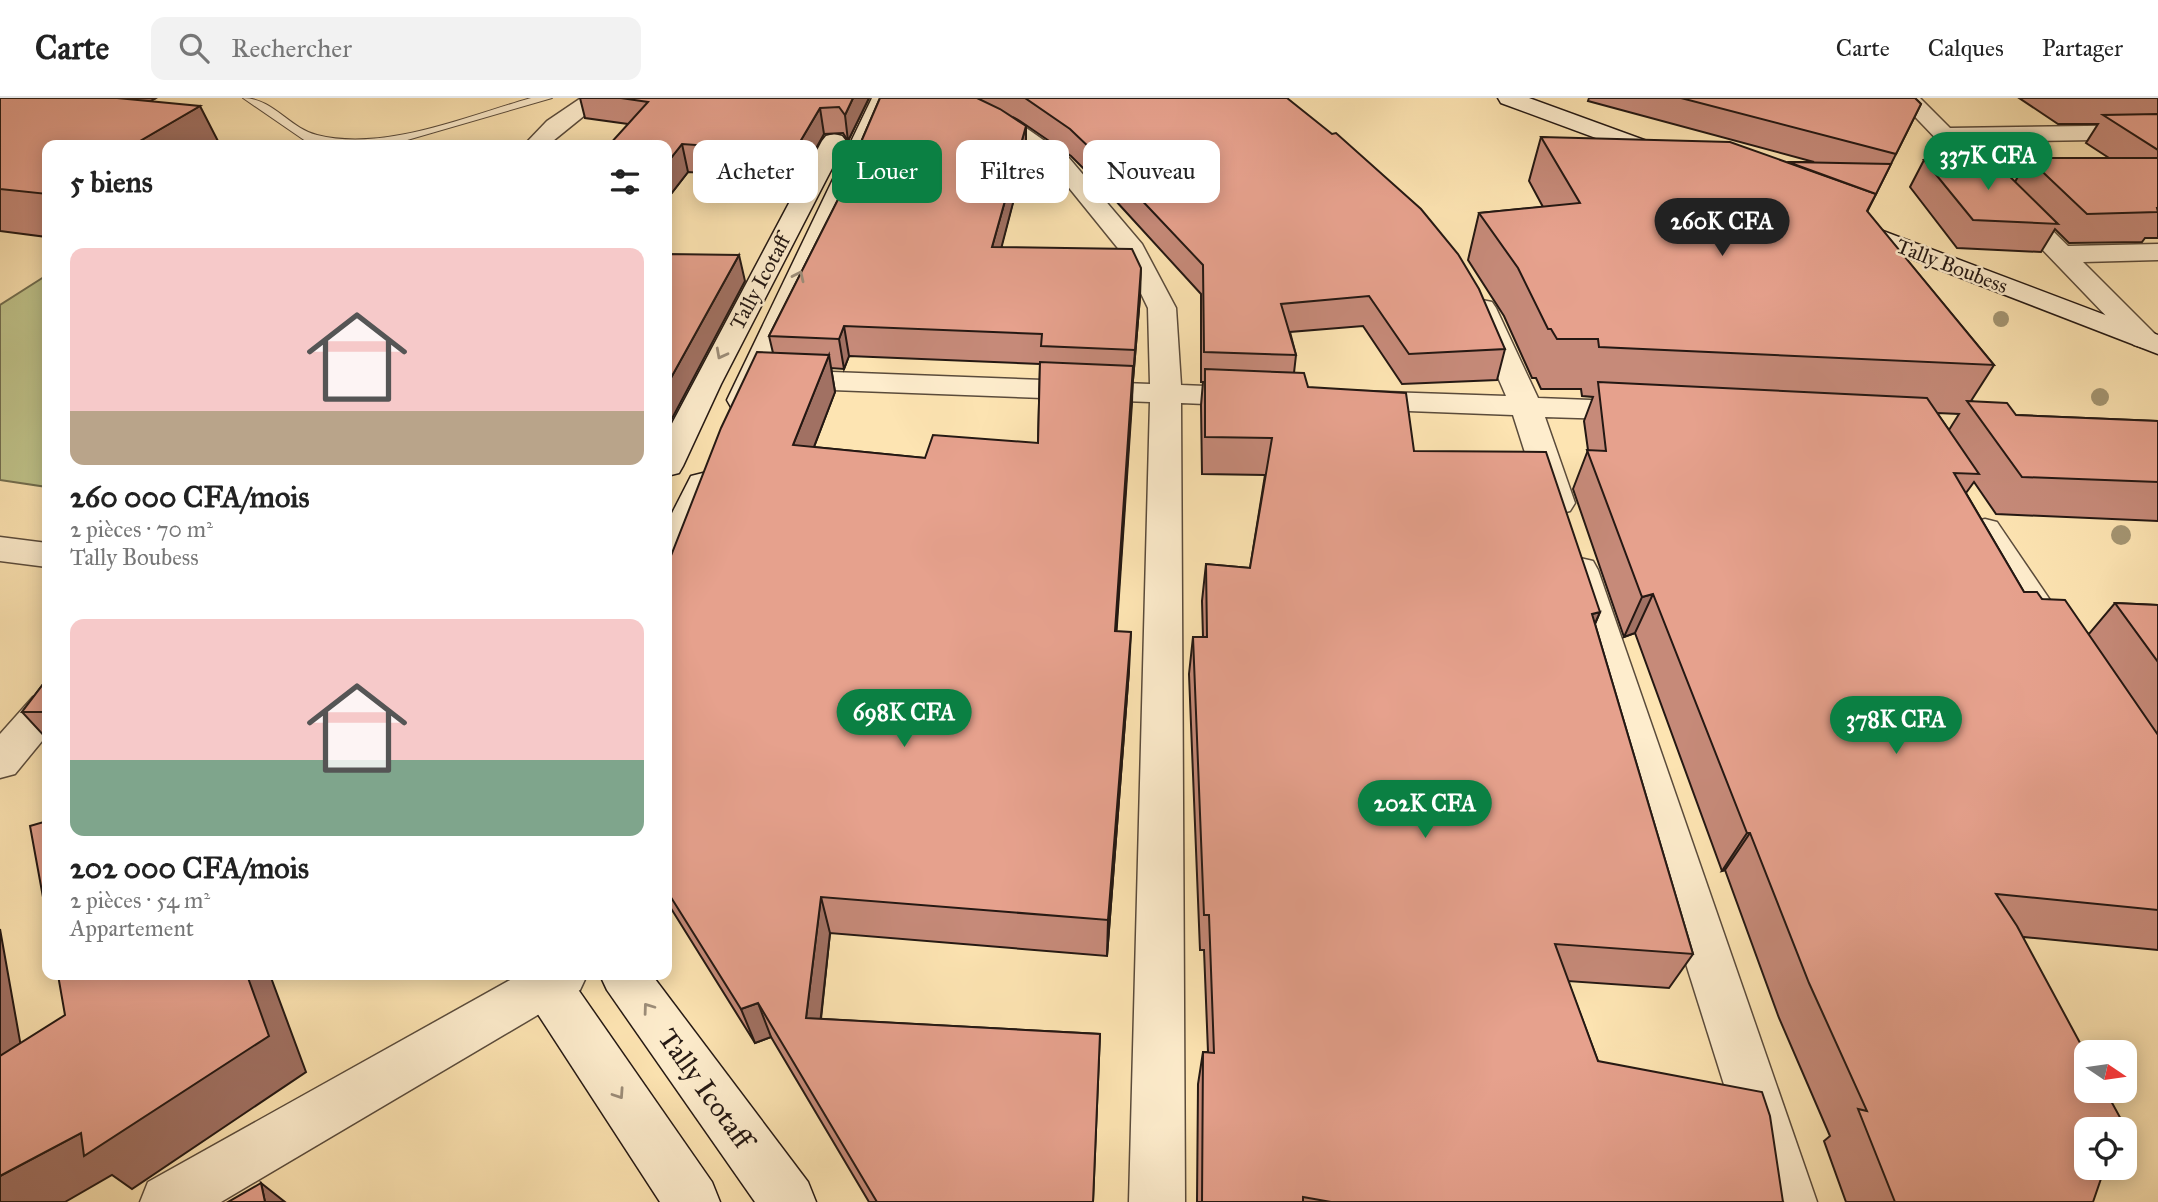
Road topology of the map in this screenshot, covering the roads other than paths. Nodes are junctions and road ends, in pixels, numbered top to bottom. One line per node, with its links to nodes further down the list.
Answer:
1 (249, 98): 11 (lane)
2 (546, 98): 12 (lane)
3 (595, 98): 13 (street)
4 (883, 98): 20 (street, Tally Icotaff, one-way to 4)
5 (948, 98): 21 (street)
6 (1509, 98): 14 (street)
7 (1908, 98): 10 (street)
8 (850, 108): 27 (street, Tally Icotaff, one-way to 27)
9 (2158, 132): 10 (street)
10 (1944, 135): 17 (street)
11 (323, 140)
12 (394, 140)
13 (540, 140)
14 (1692, 166)
15 (1821, 216): 19 (street, Tally Boubess)
16 (2158, 253): 17 (street)
17 (2061, 254): 19 (street)
18 (1466, 284): 24 (street)
19 (2151, 342)
20 (753, 377): 21 (street); 26 (street, Tally Icotaff)
21 (1166, 394): 22 (street); 42 (street)
22 (1276, 398)
23 (1332, 400): 24 (street)
24 (1526, 406): 25 (street); 43 (street)
25 (1678, 413)
26 (730, 426)
27 (672, 455)
28 (713, 463): 31 (street)
29 (1968, 504): 33 (street)
30 (0, 549): 32 (street)
31 (672, 549)
32 (42, 554)
33 (2074, 666)
34 (42, 714): 35 (street)
35 (0, 762)
36 (548, 980): 39 (street)
37 (552, 980): 40 (street, one-way to 40)
38 (628, 980): 41 (street, Tally Icotaff, one-way to 38)
39 (168, 1202)
40 (692, 1202)
41 (789, 1202)
42 (1157, 1202)
43 (1789, 1202)

